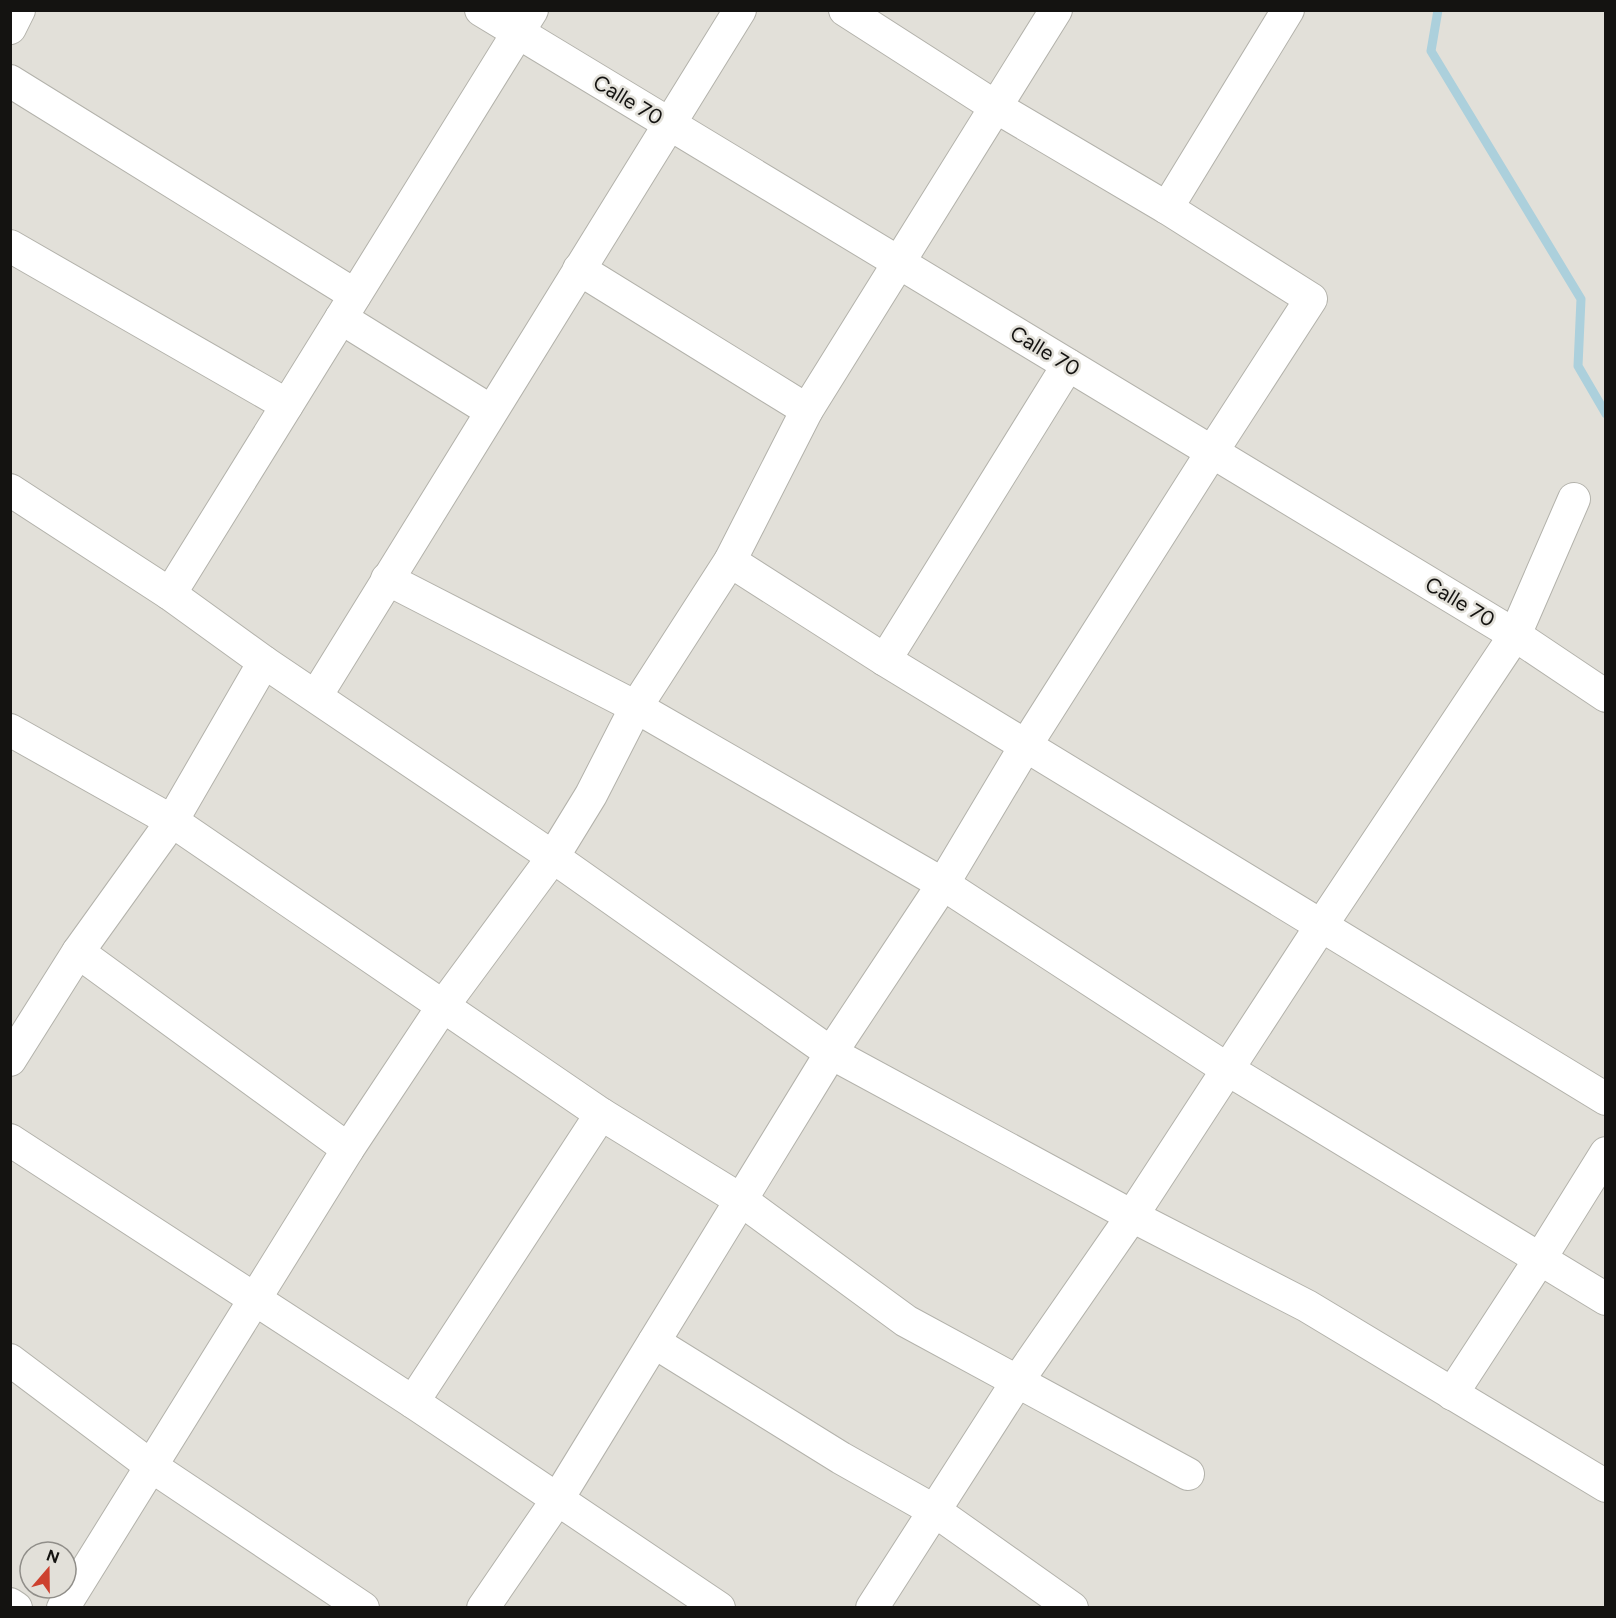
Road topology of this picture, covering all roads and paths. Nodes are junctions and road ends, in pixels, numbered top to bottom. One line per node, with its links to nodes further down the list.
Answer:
1 (19, 10): 8 (street)
2 (481, 10): 7 (street, Calle 70)
3 (740, 10): 11 (street)
4 (1056, 10): 10 (street)
5 (1288, 10): 12 (street)
6 (850, 12): 10 (street)
7 (525, 22): 11 (street, Calle 70); 16 (street)
8 (10, 28)
9 (10, 81): 16 (street)
10 (996, 107): 12 (street); 14 (street)
11 (669, 124): 14 (street, Calle 70); 15 (street)
12 (1167, 208): 21 (street)
13 (10, 246): 18 (street)
14 (899, 262): 17 (street, Calle 70); 19 (street)
15 (579, 269): 19 (street); 20 (street)
16 (348, 307): 18 (street); 20 (street)
17 (1068, 364): 21 (street, Calle 70); 28 (street)
18 (287, 405): 26 (street)
19 (807, 410): 24 (street)
20 (491, 411): 25 (street)
21 (1212, 452): 27 (street, Calle 70); 34 (street)
22 (10, 490): 26 (street)
23 (1574, 499): 27 (street)
24 (730, 561): 28 (street); 32 (street)
25 (387, 579): 30 (street); 32 (street)
26 (170, 594): 29 (street)
27 (1515, 635): 31 (street, Calle 70); 38 (street)
28 (885, 660): 34 (street)
29 (264, 662): 30 (street); 35 (street)
30 (316, 696): 36 (street)
31 (1605, 696)
32 (636, 707): 36 (street); 37 (street)
33 (10, 730): 35 (street)
34 (1026, 745): 37 (street); 38 (street)
35 (172, 821): 39 (street); 40 (street)
36 (553, 857): 40 (street); 41 (street)
37 (943, 884): 41 (street); 43 (street)
38 (1321, 926): 43 (street); 44 (street)
39 (78, 952): 42 (street); 47 (street)
40 (443, 1006): 45 (street); 47 (street)
41 (831, 1053): 49 (street); 50 (street)
42 (10, 1060)
43 (1227, 1069): 50 (street); 51 (street)
44 (1605, 1099)
45 (601, 1114): 49 (street); 58 (street)
46 (10, 1140): 52 (street)
47 (348, 1149): 52 (street)
48 (1605, 1153): 51 (street)
49 (741, 1200): 54 (street); 56 (street)
50 (1132, 1216): 56 (street); 57 (street)
51 (1540, 1259): 53 (street); 57 (street)
52 (255, 1299): 58 (street); 59 (street)
53 (1605, 1299)
54 (654, 1342): 62 (street); 63 (street)
55 (10, 1360): 59 (street)
56 (1017, 1382): 60 (street); 63 (street)
57 (1452, 1394): 61 (street)
58 (413, 1402): 62 (street)
59 (151, 1466): 66 (street); 67 (street)
60 (1188, 1474)
61 (1605, 1486)
62 (557, 1500): 68 (street); 69 (street)
63 (935, 1511): 70 (street); 71 (street)
64 (10, 1604): 65 (street)
65 (16, 1608)
66 (63, 1608)
67 (363, 1608)
68 (483, 1608)
69 (719, 1608)
70 (872, 1608)
71 (1072, 1608)

